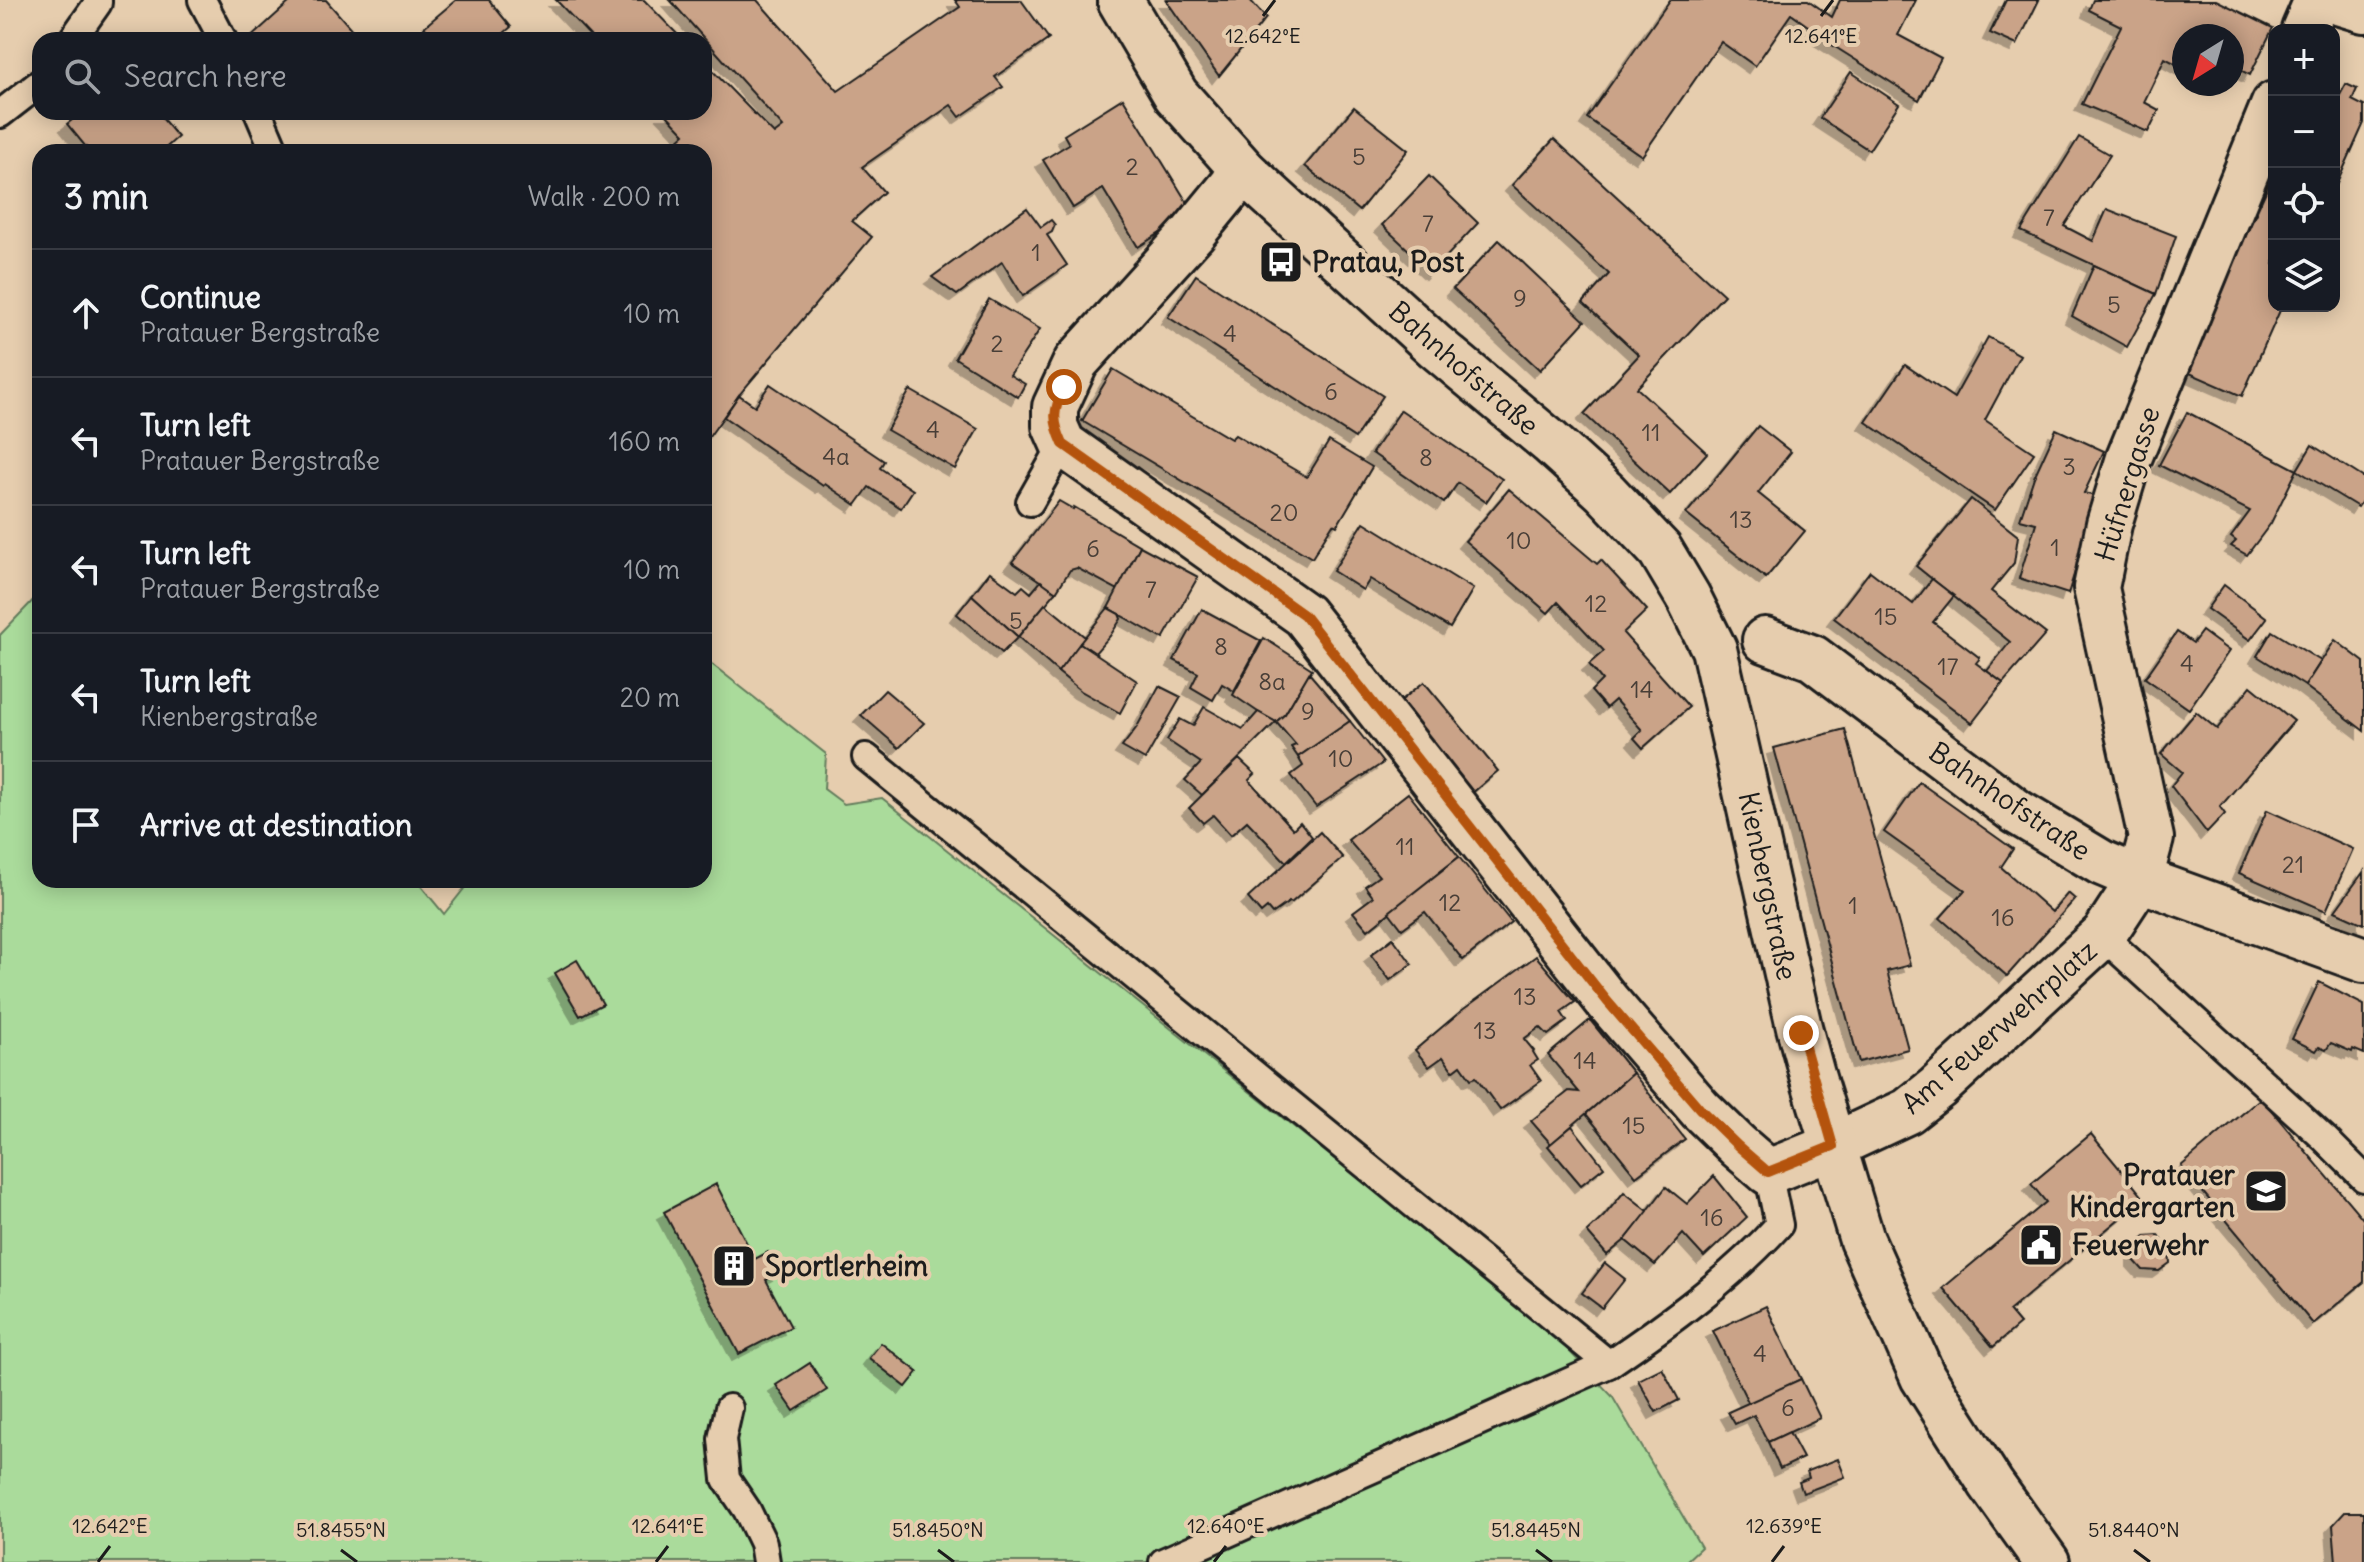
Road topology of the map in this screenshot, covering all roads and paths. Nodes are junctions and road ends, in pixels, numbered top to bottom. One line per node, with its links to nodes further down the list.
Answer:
1 (98, 0): 8 (lane)
2 (202, 0): 9 (lane)
3 (1120, 0): 15 (street, Bahnhofstraße)
4 (2317, 0): 7 (street)
5 (2331, 0): 6 (street)
6 (2364, 10)
7 (2307, 24)
8 (78, 32)
9 (219, 32)
10 (32, 89): 11 (lane)
11 (0, 114)
12 (2268, 119): 21 (street, Hüfnergasse)
13 (261, 120): 14 (lane)
14 (272, 144)
15 (1244, 171): 16 (street); 18 (street, Bahnhofstraße)
16 (1063, 444): 17 (lane); 25 (street)
17 (1030, 502)
18 (1660, 550): 24 (street, Kienbergstraße)
19 (1765, 640): 21 (street, Bahnhofstraße)
20 (866, 757): 27 (lane)
21 (2140, 879): 22 (street, Am Feuerwehrplatz); 23 (street, Bahnhofstraße)
22 (2104, 934): 24 (street, Am Feuerwehrplatz); 26 (lane)
23 (2364, 960)
24 (1833, 1146): 25 (street, Am Feuerwehrplatz); 31 (street, Kienbergstraße)
25 (1768, 1172): 27 (lane)
26 (2364, 1178)
27 (1609, 1364): 30 (lane)
28 (729, 1408): 29 (lane)
29 (766, 1562)
30 (1163, 1562)
31 (2047, 1562)

